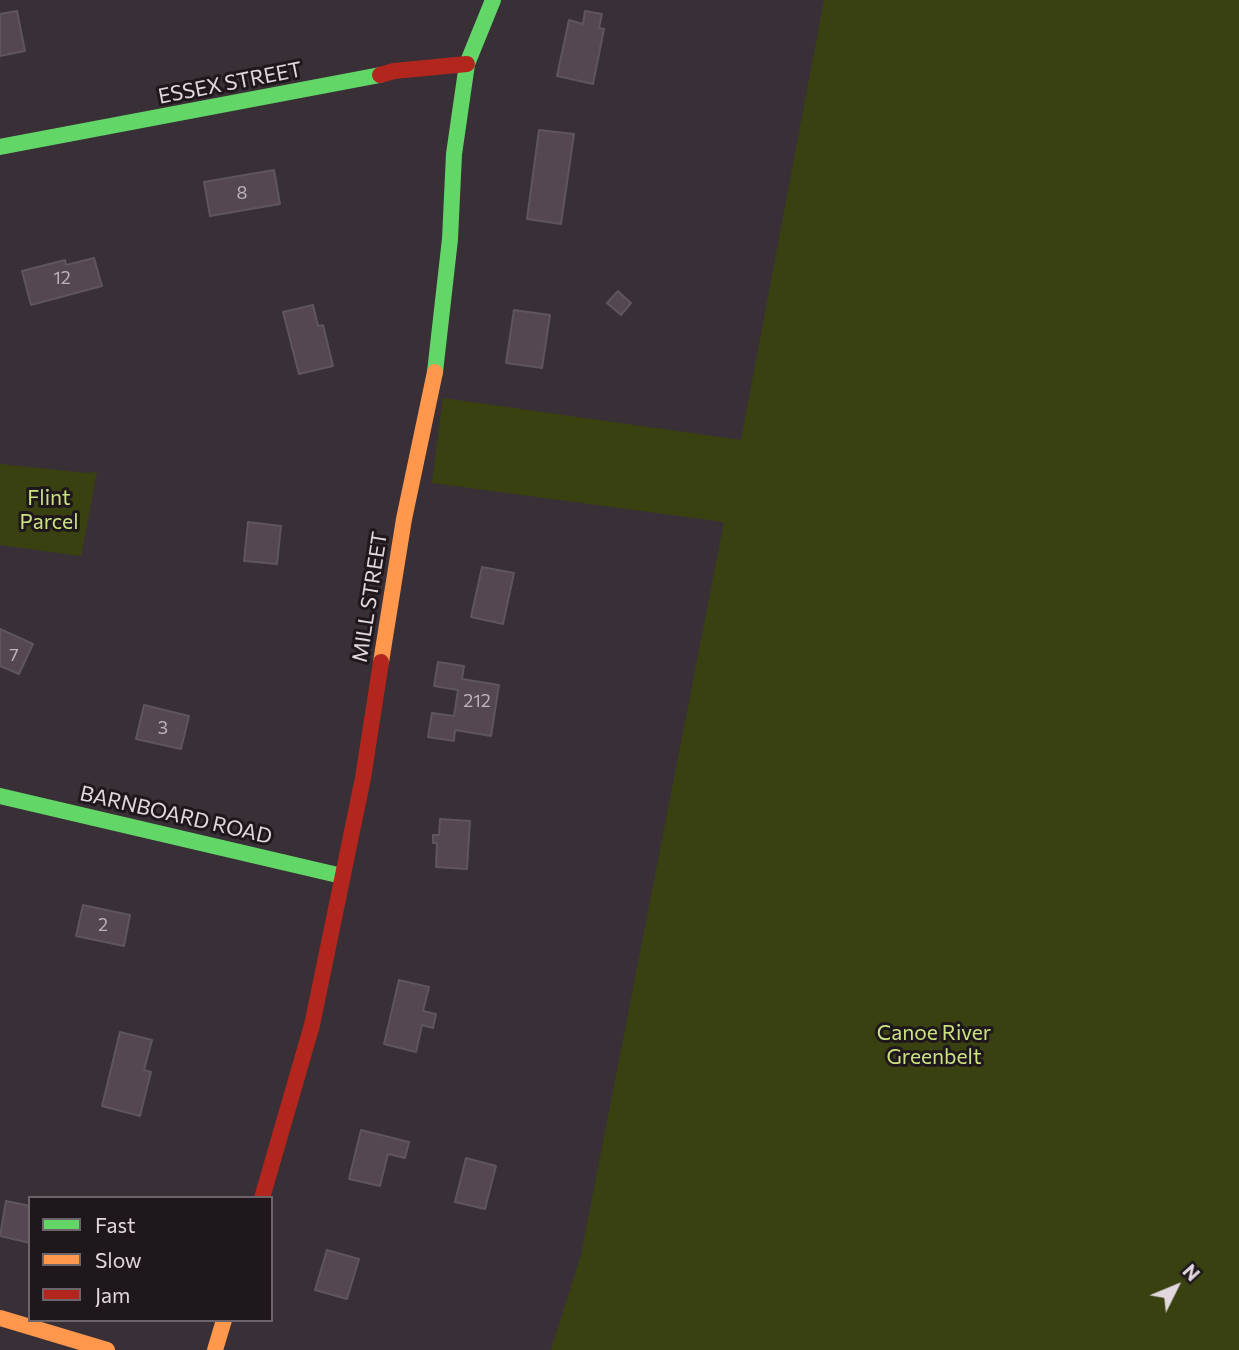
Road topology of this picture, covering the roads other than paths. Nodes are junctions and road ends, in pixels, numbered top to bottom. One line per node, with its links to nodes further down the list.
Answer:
1 (493, 0): 2 (street, MILL STREET)
2 (467, 64): 3 (street, ESSEX STREET); 5 (street, MILL STREET)
3 (0, 147)
4 (0, 796): 5 (street, BARNBOARD ROAD)
5 (342, 876): 6 (street, MILL STREET)
6 (263, 1196)
7 (0, 1318): 9 (street)
8 (223, 1322): 10 (street)
9 (107, 1350)
10 (215, 1350)

